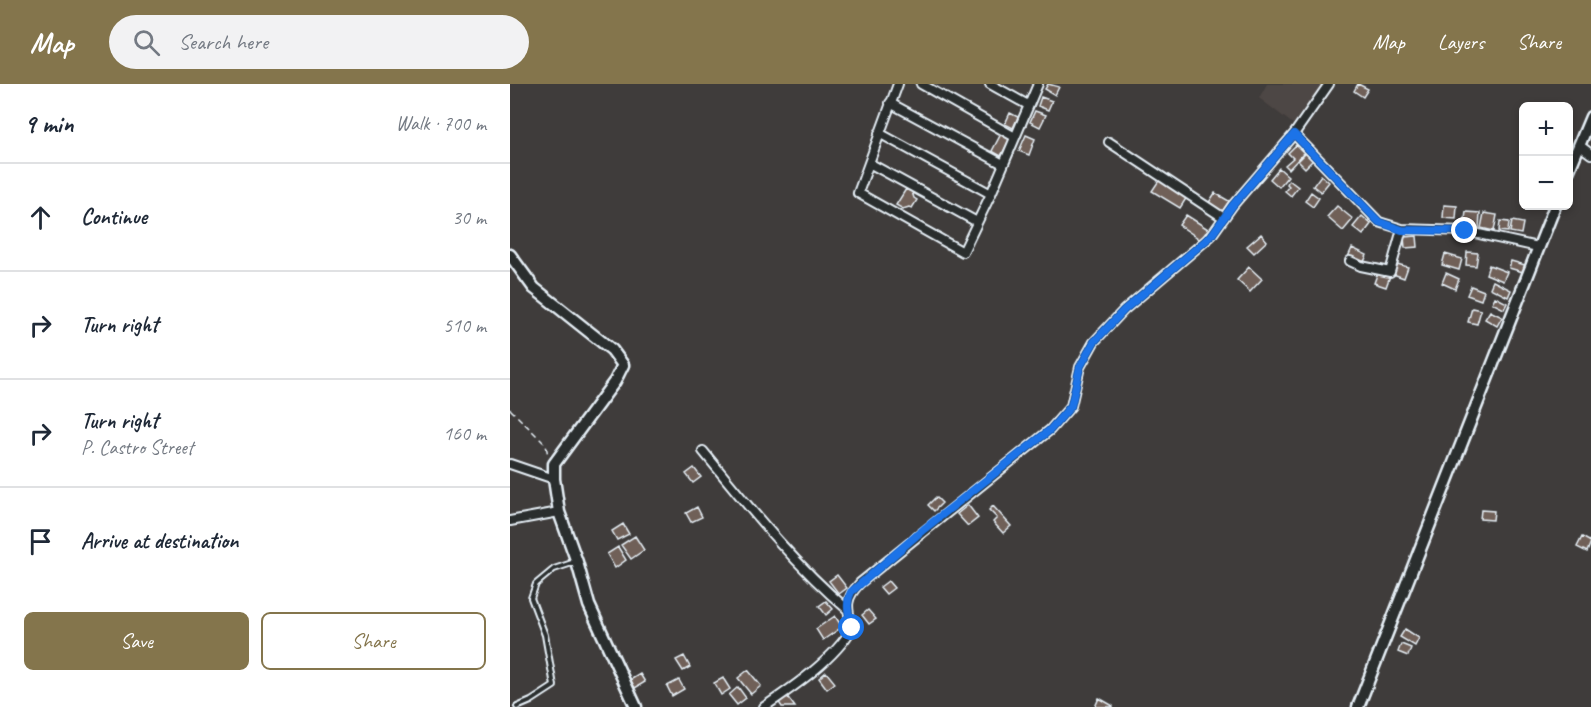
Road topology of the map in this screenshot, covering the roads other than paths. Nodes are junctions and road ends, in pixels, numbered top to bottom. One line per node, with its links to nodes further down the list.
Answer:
1 (898, 84): 6 (street)
2 (921, 84): 11 (street)
3 (990, 84): 7 (street)
4 (1038, 84): 7 (street)
5 (1329, 84): 10 (street)
6 (890, 103): 9 (street); 17 (street)
7 (1028, 105): 11 (street)
8 (1591, 117): 13 (street)
9 (879, 133): 16 (street); 18 (street)
10 (1294, 134): 20 (street); 22 (street)
11 (1015, 137): 17 (street)
12 (1109, 142): 20 (street)
13 (1580, 145): 14 (street); 15 (street)
14 (1591, 154)
15 (1573, 162)
16 (869, 163): 21 (street); 21 (street)
17 (1003, 164): 18 (street)
18 (991, 194): 21 (street)
19 (1553, 210): 23 (street)
20 (1224, 218): 32 (street)
21 (977, 222)
22 (1402, 230): 23 (street); 25 (street)
23 (1538, 247): 36 (street)
24 (510, 255): 28 (street)
25 (1350, 261)
26 (703, 451): 32 (street)
27 (510, 464): 28 (street)
28 (554, 479): 29 (street)
29 (560, 512): 30 (street); 31 (street)
30 (510, 521)
31 (577, 562): 33 (lane); 34 (street)
32 (847, 609): 35 (street)
33 (517, 707)
34 (636, 707)
35 (764, 707)
36 (1358, 707)

